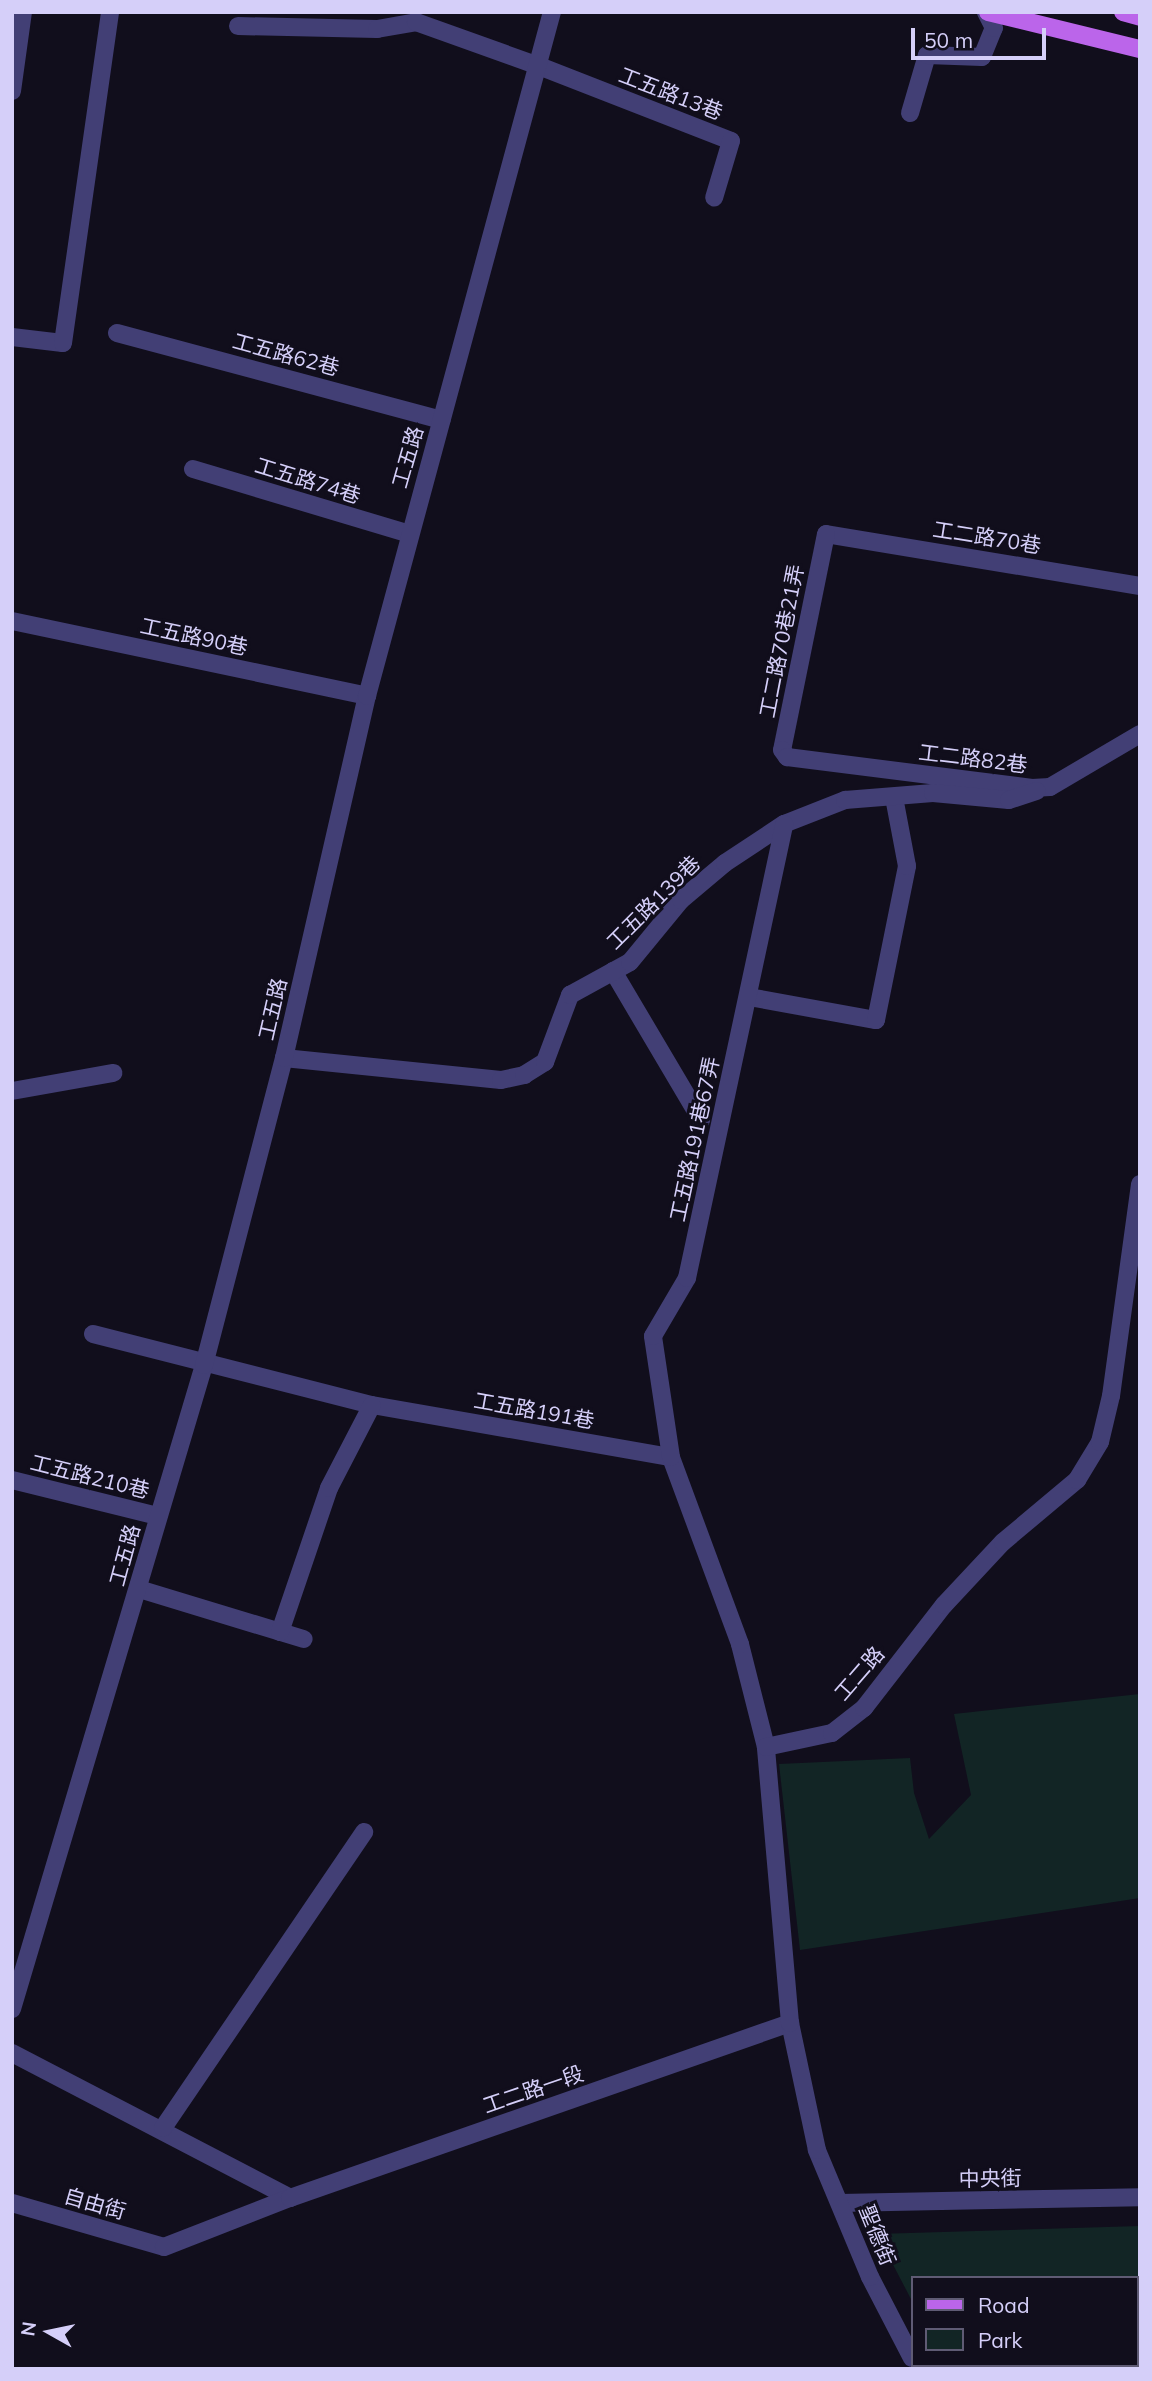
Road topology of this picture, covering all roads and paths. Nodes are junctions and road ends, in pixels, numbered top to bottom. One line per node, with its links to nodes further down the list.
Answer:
1 (23, 12): 10 (street)
2 (110, 12): 14 (street)
3 (552, 12): 9 (street, 工五路)
4 (987, 12): 8 (main road); 11 (street)
5 (1123, 12): 6 (main road)
6 (1140, 17)
7 (238, 26): 9 (street)
8 (1140, 49)
9 (539, 66): 12 (street, 工五路13巷); 15 (street, 工五路)
10 (12, 91)
11 (910, 113)
12 (714, 198)
13 (117, 333): 15 (street, 工五路62巷)
14 (12, 337)
15 (442, 420): 17 (street, 工五路)
16 (193, 469): 17 (street, 工五路74巷)
17 (409, 534): 21 (street, 工五路)
18 (826, 534): 19 (street, 工二路70巷); 23 (street, 工二路70巷21弄)
19 (1140, 586)
20 (12, 621): 21 (street, 工五路90巷)
21 (367, 696): 29 (street, 工五路)
22 (1140, 734): 24 (street, 工二路82巷)
23 (787, 757): 24 (street, 工二路82巷)
24 (1050, 787): 25 (street, 工五路139巷)
25 (894, 797): 26 (street, 工五路139巷); 28 (street)
26 (784, 824): 27 (street, 工五路139巷); 28 (street, 工五路191巷67弄)
27 (613, 971): 29 (street, 工五路139巷); 32 (street)
28 (749, 997): 37 (street, 工五路191巷67弄)
29 (284, 1058): 35 (street, 工五路)
30 (113, 1073): 31 (street)
31 (12, 1091)
32 (701, 1120)
33 (1140, 1184): 43 (street, 工二路)
34 (93, 1334): 35 (street, 工五路191巷)
35 (204, 1365): 36 (street, 工五路191巷); 39 (street, 工五路)
36 (372, 1405): 37 (street, 工五路191巷); 41 (street)
37 (671, 1457): 43 (street)
38 (12, 1480): 39 (street, 工五路210巷)
39 (157, 1516): 40 (street, 工五路)
40 (139, 1589): 41 (street); 45 (street, 工五路)
41 (280, 1632): 42 (street)
42 (304, 1639)
43 (766, 1747): 46 (street)
44 (364, 1832): 48 (street)
45 (12, 2009)
46 (790, 2024): 49 (street, 工二路一段); 52 (street)
47 (12, 2053): 48 (street)
48 (163, 2128): 49 (street)
49 (290, 2197): 53 (street, 工二路一段)
50 (1140, 2197): 52 (street, 中央街)
51 (12, 2203): 53 (street, 自由街)
52 (840, 2203): 54 (street, 聖德街)
53 (164, 2247)
54 (911, 2356)

